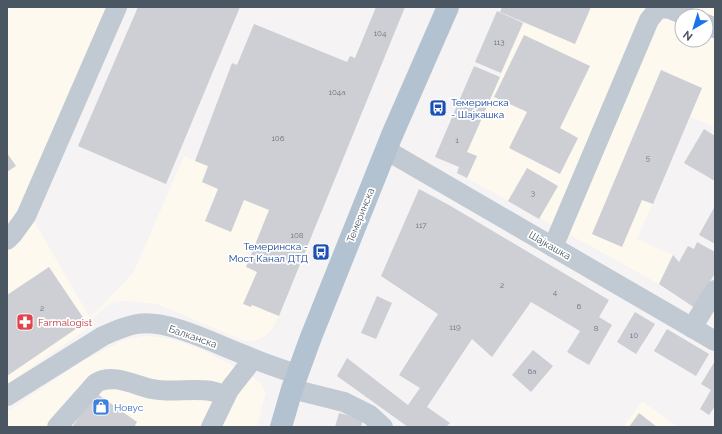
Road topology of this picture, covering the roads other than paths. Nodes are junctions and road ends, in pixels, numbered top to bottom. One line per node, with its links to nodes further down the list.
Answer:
1 (117, 7): 6 (street)
2 (448, 7): 5 (main road, Темеринска)
3 (674, 11): 4 (street)
4 (645, 13): 7 (street)
5 (386, 150): 7 (street, Шајкашка); 12 (main road, Темеринска)
6 (7, 240)
7 (553, 247): 9 (street, Шајкашка)
8 (715, 290): 9 (street)
9 (692, 328): 10 (street, Шајкашка)
10 (715, 341)
11 (253, 359): 12 (street, Балканска); 13 (street); 14 (street, Балканска)
12 (294, 381): 17 (main road, Темеринска); 18 (street, Балканска)
13 (226, 395): 15 (street); 16 (street)
14 (7, 396)
15 (57, 427)
16 (210, 427)
17 (280, 427)
18 (383, 427)

